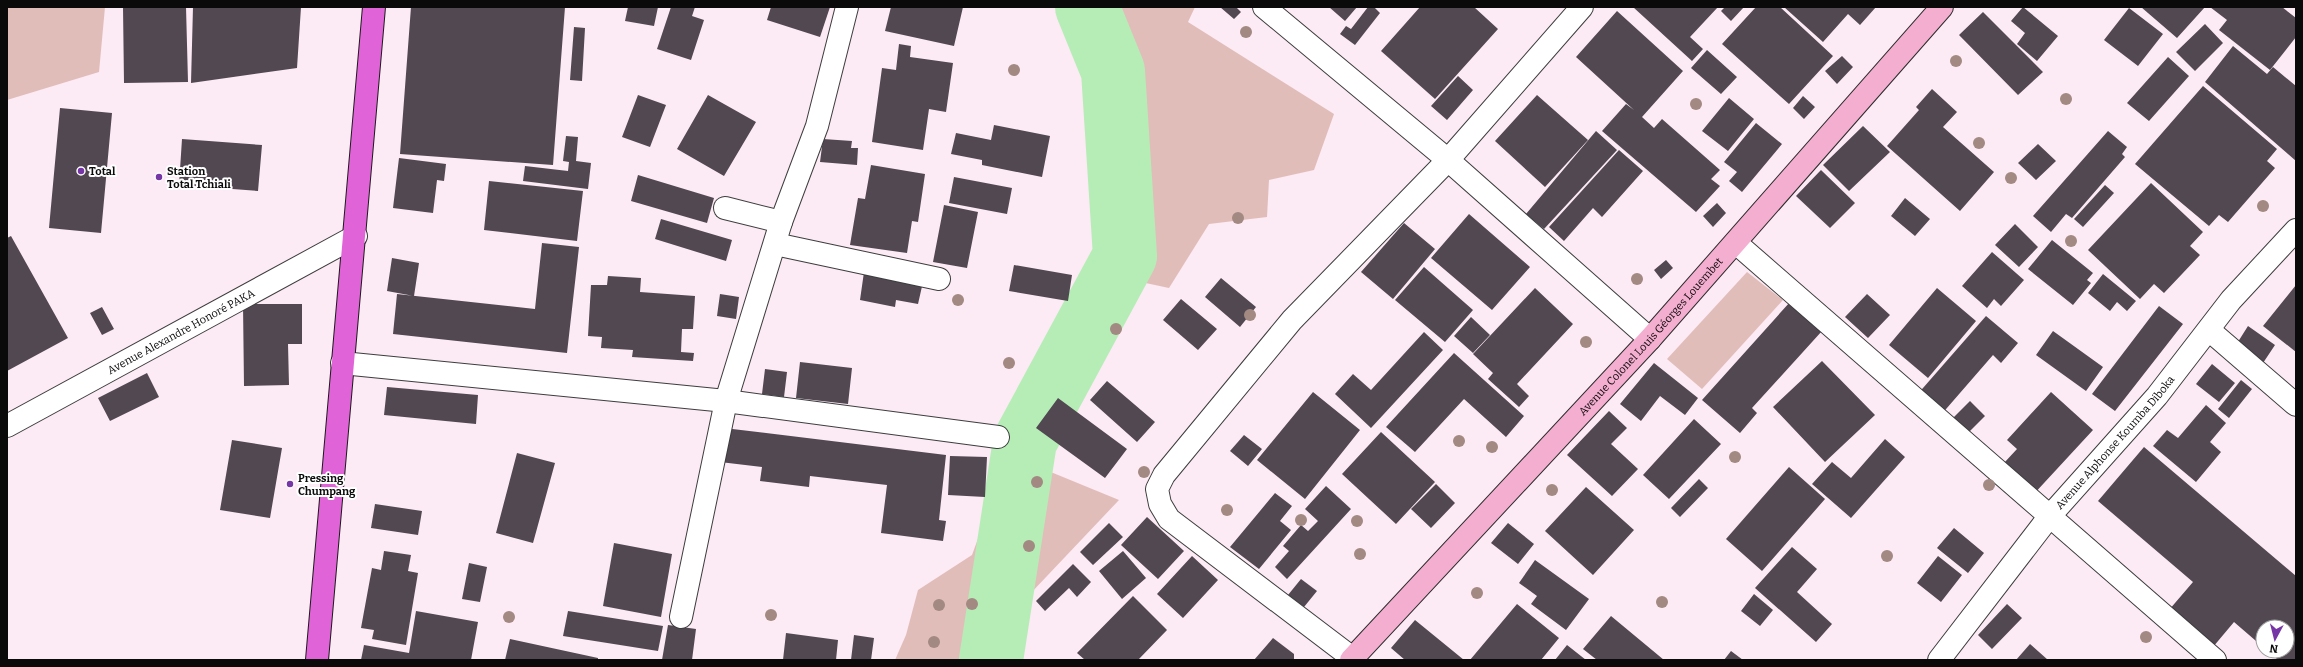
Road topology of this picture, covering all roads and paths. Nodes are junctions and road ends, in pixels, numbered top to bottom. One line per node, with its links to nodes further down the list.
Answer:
1 (374, 7): 10 (highway)
2 (847, 7): 8 (street)
3 (1264, 7): 6 (street)
4 (1582, 7): 6 (street)
5 (1942, 7): 11 (street, Avenue Colonel Louis Géorges Louembet)
6 (1448, 160): 15 (street); 23 (street)
7 (725, 208): 8 (street)
8 (781, 222): 12 (street)
9 (2296, 230): 14 (street, Avenue Alphonse Koumba Diboka)
10 (356, 236): 16 (highway); 19 (street, Avenue Alexandre Honoré PAKA)
11 (1736, 243): 15 (street, Avenue Colonel Louis Géorges Louembet); 21 (street)
12 (775, 244): 13 (street); 17 (street)
13 (939, 279)
14 (2209, 330): 18 (street); 21 (street, Avenue Alphonse Koumba Diboka)
15 (1650, 339): 23 (street, Avenue Colonel Louis Géorges Louembet)
16 (342, 363): 17 (street); 24 (highway)
17 (726, 401): 20 (street); 22 (street)
18 (2296, 405)
19 (7, 426)
20 (998, 437)
21 (2050, 517): 25 (street, Avenue Alphonse Koumba Diboka); 26 (street)
22 (680, 617)
23 (1353, 659)
24 (318, 660)
25 (1939, 660)
26 (2215, 660)

